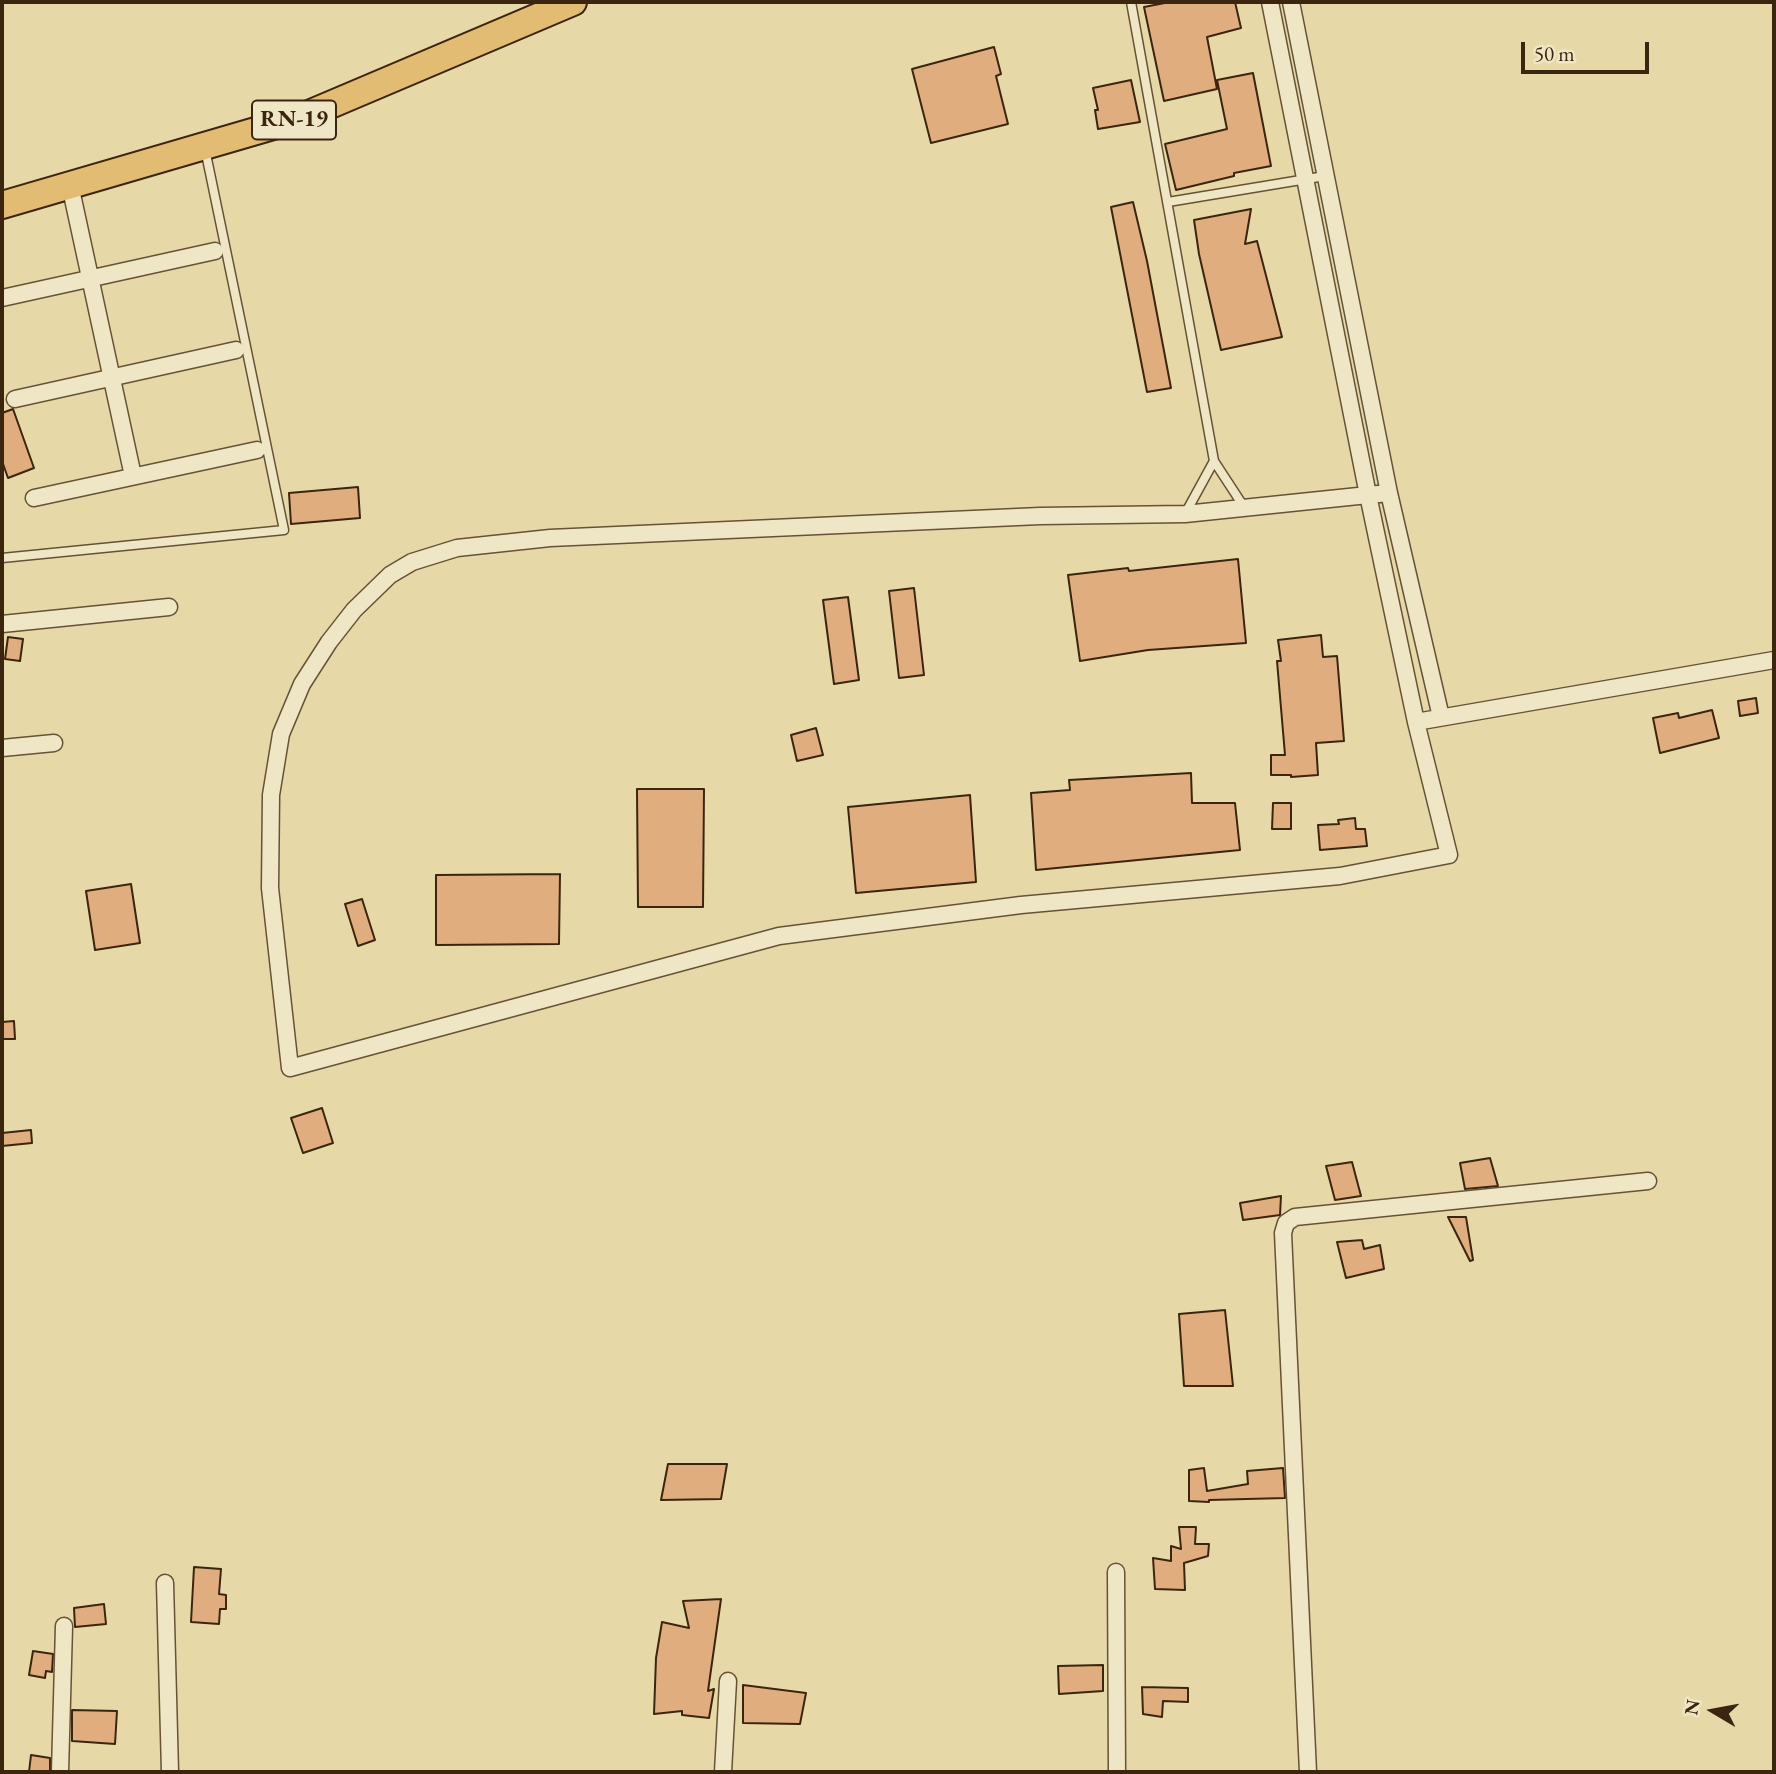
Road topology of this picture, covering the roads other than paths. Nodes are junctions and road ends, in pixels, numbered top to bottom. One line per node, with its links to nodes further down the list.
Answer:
1 (573, 2): 5 (main road, RN-19)
2 (1131, 2): 9 (lane)
3 (1270, 2): 7 (street)
4 (1291, 2): 6 (street)
5 (205, 146): 8 (main road, RN-19); 25 (lane)
6 (1325, 176): 7 (lane); 20 (street)
7 (1304, 178): 9 (lane); 21 (street)
8 (70, 185): 10 (main road, RN-19); 12 (street)
9 (1168, 202): 18 (lane)
10 (2, 205)
11 (215, 251): 12 (street)
12 (90, 278): 13 (street); 15 (street)
13 (2, 298)
14 (236, 350): 15 (street)
15 (111, 378): 16 (street); 19 (street)
16 (15, 399)
17 (257, 450): 19 (street)
18 (1214, 461): 23 (lane); 24 (lane)
19 (133, 476): 22 (street)
20 (1389, 493): 21 (street); 29 (street)
21 (1368, 495): 23 (street); 30 (street)
22 (34, 498)
23 (1245, 508): 24 (street)
24 (1185, 514): 30 (street)
25 (2, 558)
26 (169, 607): 27 (street)
27 (2, 624)
28 (1774, 660): 29 (street)
29 (1441, 717): 30 (street)
30 (1416, 722)
31 (54, 743): 32 (street)
32 (2, 748)
33 (1648, 1181): 42 (street)
34 (1116, 1572): 41 (street)
35 (165, 1583): 39 (street)
36 (64, 1626): 38 (street)
37 (728, 1681): 40 (street)
38 (60, 1772)
39 (170, 1772)
40 (723, 1772)
41 (1117, 1772)
42 (1308, 1772)

